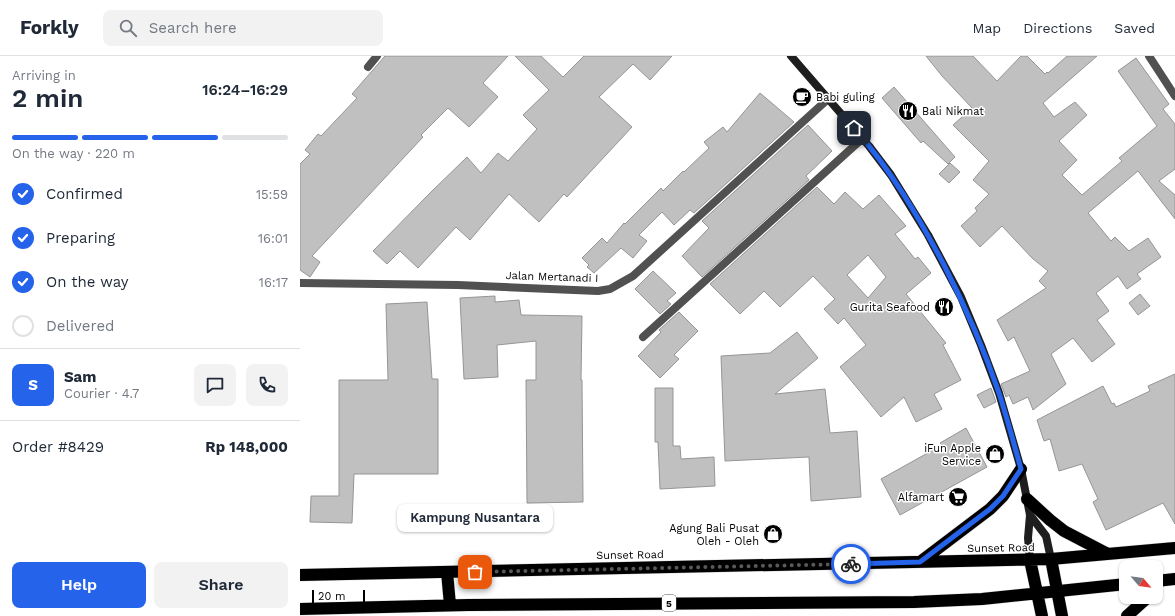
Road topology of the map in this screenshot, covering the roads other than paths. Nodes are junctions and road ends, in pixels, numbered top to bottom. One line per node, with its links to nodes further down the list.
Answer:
1 (377, 56): 4 (street)
2 (791, 56): 6 (main road)
3 (1149, 56): 5 (street)
4 (368, 67)
5 (1175, 96)
6 (828, 98): 7 (main road); 8 (street, Jalan Mertanadi I)
7 (863, 138): 9 (street); 10 (main road)
8 (300, 283)
9 (643, 337)
10 (1021, 469): 11 (main road); 17 (highway)
11 (1027, 499): 12 (main road); 14 (highway)
12 (1030, 515): 15 (main road); 16 (main road)
13 (1175, 548): 14 (highway, Sunset Road)
14 (1109, 554): 16 (highway, Sunset Road)
15 (1030, 560): 16 (highway, Sunset Road); 17 (highway, Sunset Road); 22 (highway)
16 (1051, 560): 21 (highway)
17 (920, 562): 18 (highway, Sunset Road)
18 (447, 572): 19 (highway, Sunset Road); 24 (highway)
19 (300, 575)
20 (1119, 585): 21 (highway)
21 (1057, 592): 22 (highway, 5); 27 (highway)
22 (1037, 594): 24 (highway, 5); 26 (highway)
23 (1140, 604): 28 (highway)
24 (450, 605): 25 (highway, 5)
25 (300, 609)
26 (1042, 616)
27 (1062, 616)
28 (1126, 616)

